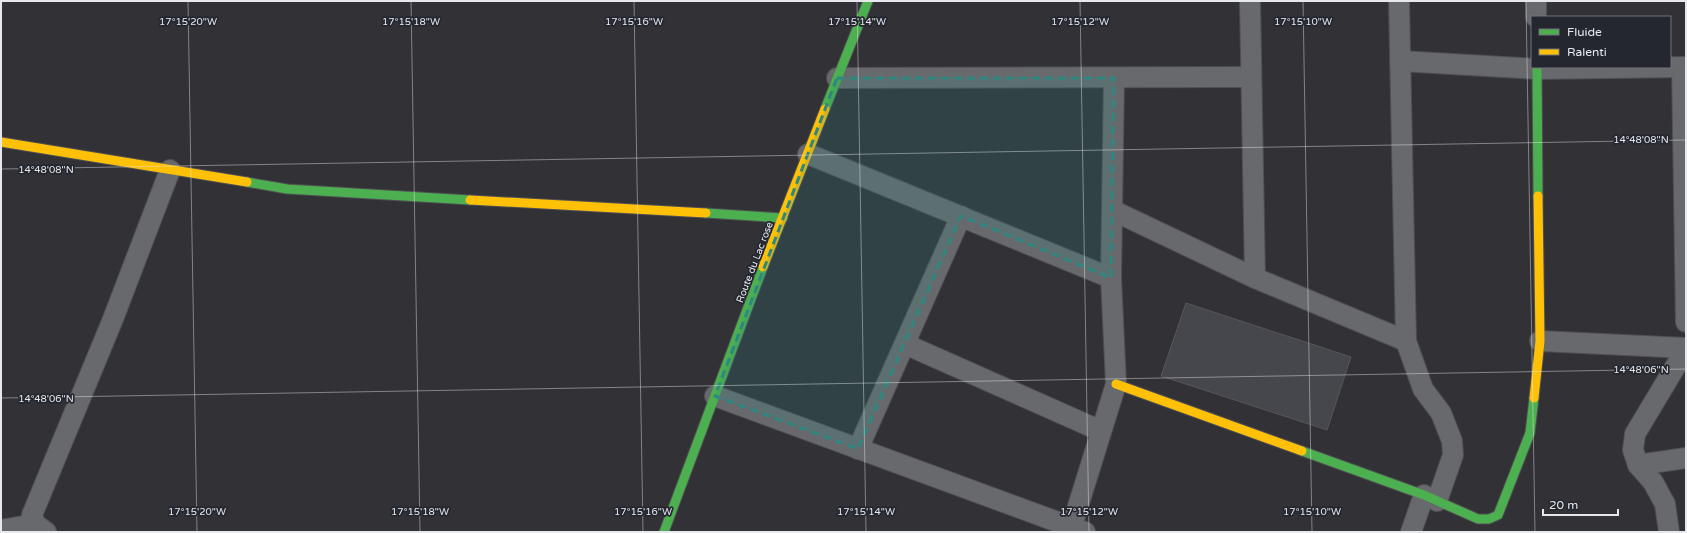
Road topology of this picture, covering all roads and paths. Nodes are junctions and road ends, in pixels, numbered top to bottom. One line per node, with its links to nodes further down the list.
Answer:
1 (868, 1): 12 (street, Route du Lac rose)
2 (1250, 1): 11 (street)
3 (1399, 1): 6 (street)
4 (1536, 1): 5 (street)
5 (1536, 16)
6 (1400, 61): 9 (street); 24 (street)
7 (1671, 67): 8 (street)
8 (1684, 67): 17 (street)
9 (1531, 68)
10 (1537, 68): 25 (street)
11 (1251, 77): 13 (street); 22 (street)
12 (837, 78): 13 (street); 15 (street, Route du Lac rose)
13 (1114, 78): 18 (street)
14 (1, 142): 16 (street)
15 (808, 154): 19 (street); 20 (street, Route du Lac rose)
16 (170, 170): 20 (street); 35 (street)
17 (1685, 175): 23 (street)
18 (1112, 210): 21 (street); 22 (street)
19 (961, 216): 21 (street); 26 (street)
20 (783, 218): 29 (street, Route du Lac rose)
21 (1112, 278): 28 (street)
22 (1255, 278): 24 (street)
23 (1686, 322)
24 (1406, 341): 34 (street)
25 (1540, 341): 27 (street); 34 (street)
26 (905, 344): 30 (street); 31 (street)
27 (1686, 349): 33 (street)
28 (1116, 384): 30 (street); 34 (street)
29 (715, 396): 31 (street); 38 (street, Route du Lac rose)
30 (1101, 431): 37 (street)
31 (858, 449): 37 (street)
32 (1686, 458): 33 (street)
33 (1638, 465): 40 (street)
34 (1430, 498): 39 (street)
35 (41, 528): 36 (street)
36 (1, 530)
37 (1075, 530)
38 (664, 532)
39 (1411, 532)
40 (1669, 532)

